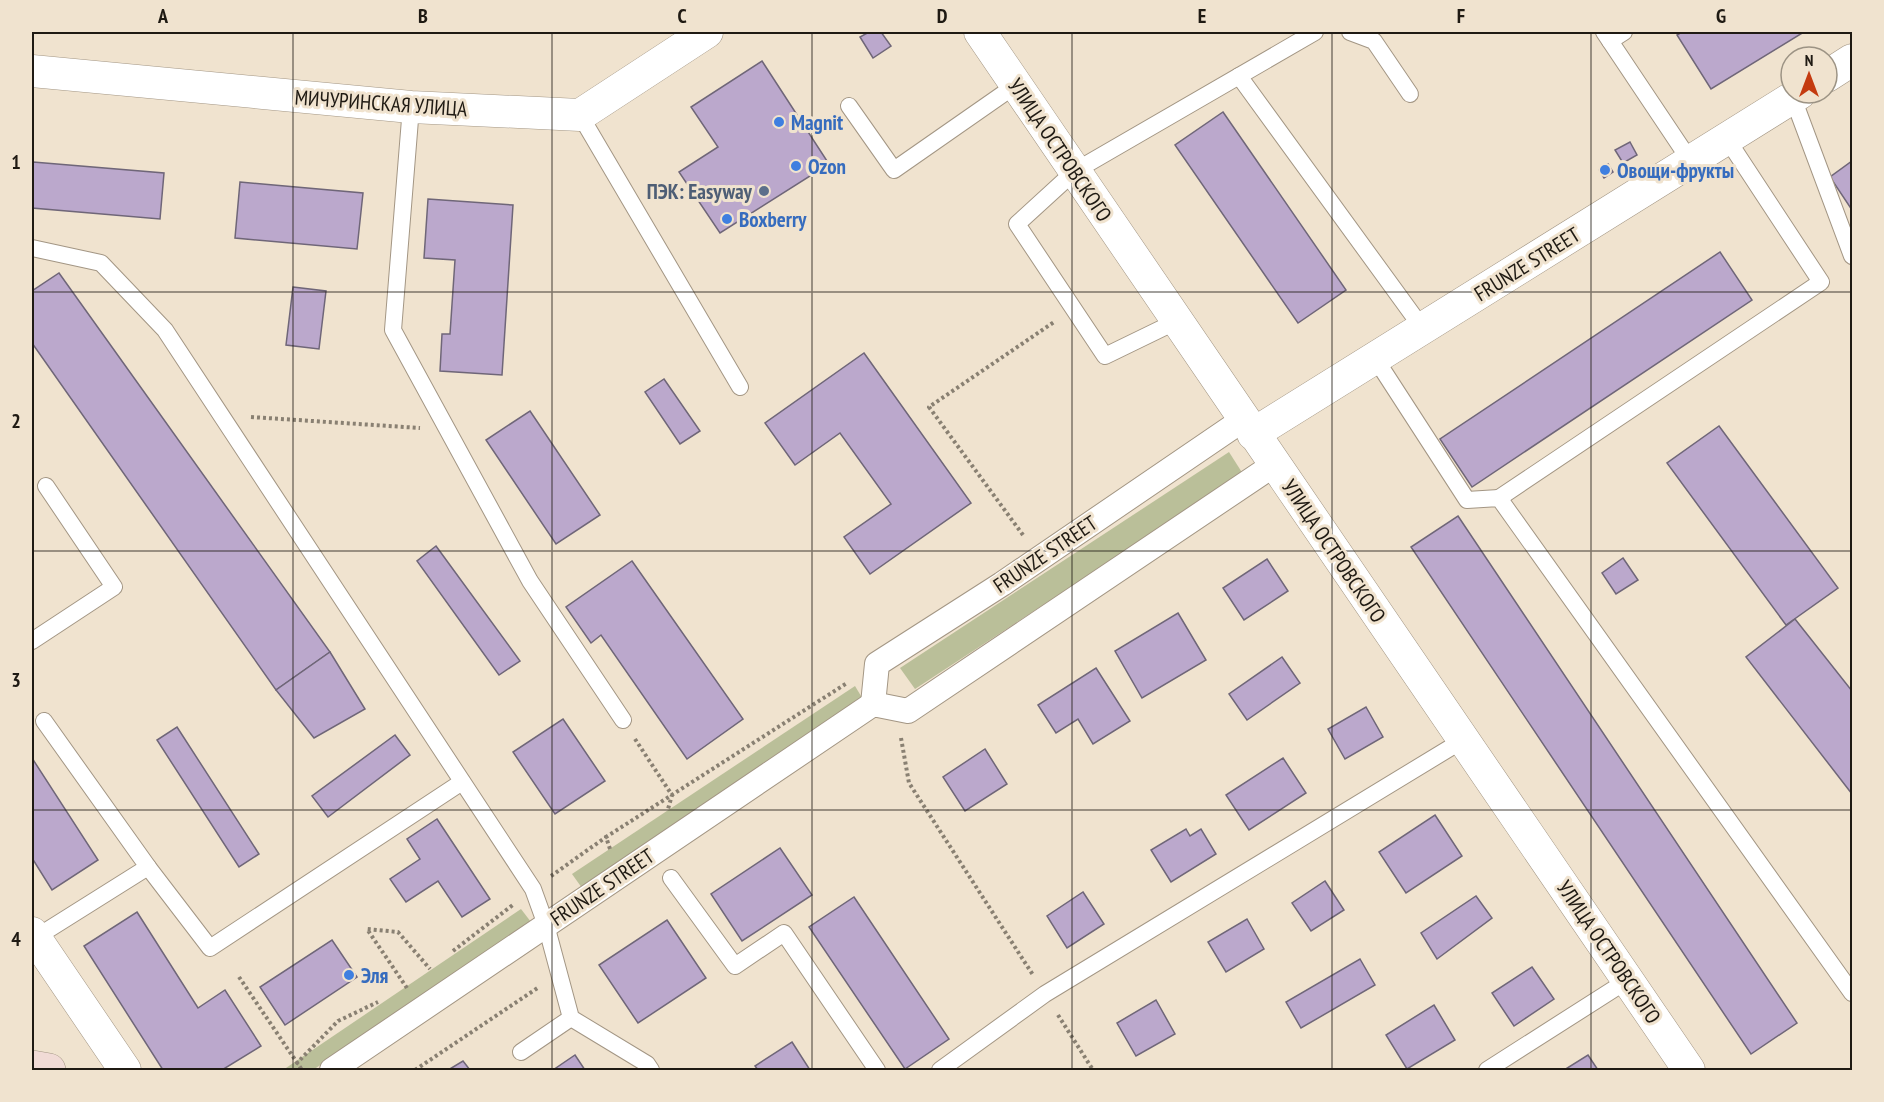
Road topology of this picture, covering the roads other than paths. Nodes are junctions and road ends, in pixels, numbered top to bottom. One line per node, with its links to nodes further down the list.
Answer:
1 (707, 32): 16 (street)
2 (980, 32): 10 (street, УЛИЦА ОСТРОВСКОГО)
3 (1315, 32): 9 (lane)
4 (1350, 32): 11 (lane)
5 (1612, 35): 18 (lane)
6 (1852, 60): 7 (street)
7 (1839, 68)
8 (32, 71): 15 (street, МИЧУРИНСКАЯ УЛИЦА)
9 (1239, 76): 19 (lane); 23 (lane)
10 (1016, 85): 14 (lane); 19 (street, УЛИЦА ОСТРОВСКОГО)
11 (1410, 94)
12 (1781, 105): 17 (street, FRUNZE STREET)
13 (1800, 105): 21 (lane)
14 (849, 106)
15 (411, 108): 16 (street, МИЧУРИНСКАЯ УЛИЦА); 32 (lane)
16 (579, 115): 25 (lane)
17 (1727, 139): 18 (street, FRUNZE STREET); 29 (lane)
18 (1691, 162): 23 (street, FRUNZE STREET)
19 (1075, 171): 22 (street, УЛИЦА ОСТРОВСКОГО); 22 (lane)
20 (32, 248): 35 (lane)
21 (1852, 256)
22 (1177, 321): 26 (street, УЛИЦА ОСТРОВСКОГО)
23 (1423, 329): 24 (street, FRUNZE STREET)
24 (1375, 358): 26 (street, FRUNZE STREET); 29 (lane)
25 (740, 387)
26 (1249, 426): 27 (street, УЛИЦА ОСТРОВСКОГО); 31 (street, FRUNZE STREET)
27 (1275, 464): 31 (street, FRUNZE STREET); 34 (street, УЛИЦА ОСТРОВСКОГО)
28 (46, 486): 30 (lane)
29 (1499, 498): 41 (lane)
30 (32, 641)
31 (884, 706): 38 (street, FRUNZE STREET)
32 (623, 720)
33 (44, 721): 36 (lane)
34 (1463, 740): 40 (street, УЛИЦА ОСТРОВСКОГО); 50 (lane)
35 (462, 782): 36 (lane); 38 (lane)
36 (148, 867): 39 (lane)
37 (671, 878): 49 (lane)
38 (546, 925): 42 (lane); 47 (street, FRUNZE STREET)
39 (33, 935): 46 (street)
40 (1628, 980): 51 (lane); 52 (street, УЛИЦА ОСТРОВСКОГО)
41 (1852, 993)
42 (571, 1018): 43 (lane); 48 (lane)
43 (521, 1052)
44 (32, 1067): 45 (main road)
45 (49, 1071)
46 (125, 1071)
47 (332, 1071)
48 (651, 1071)
49 (877, 1071)
50 (940, 1071)
51 (1487, 1071)
52 (1689, 1071)

